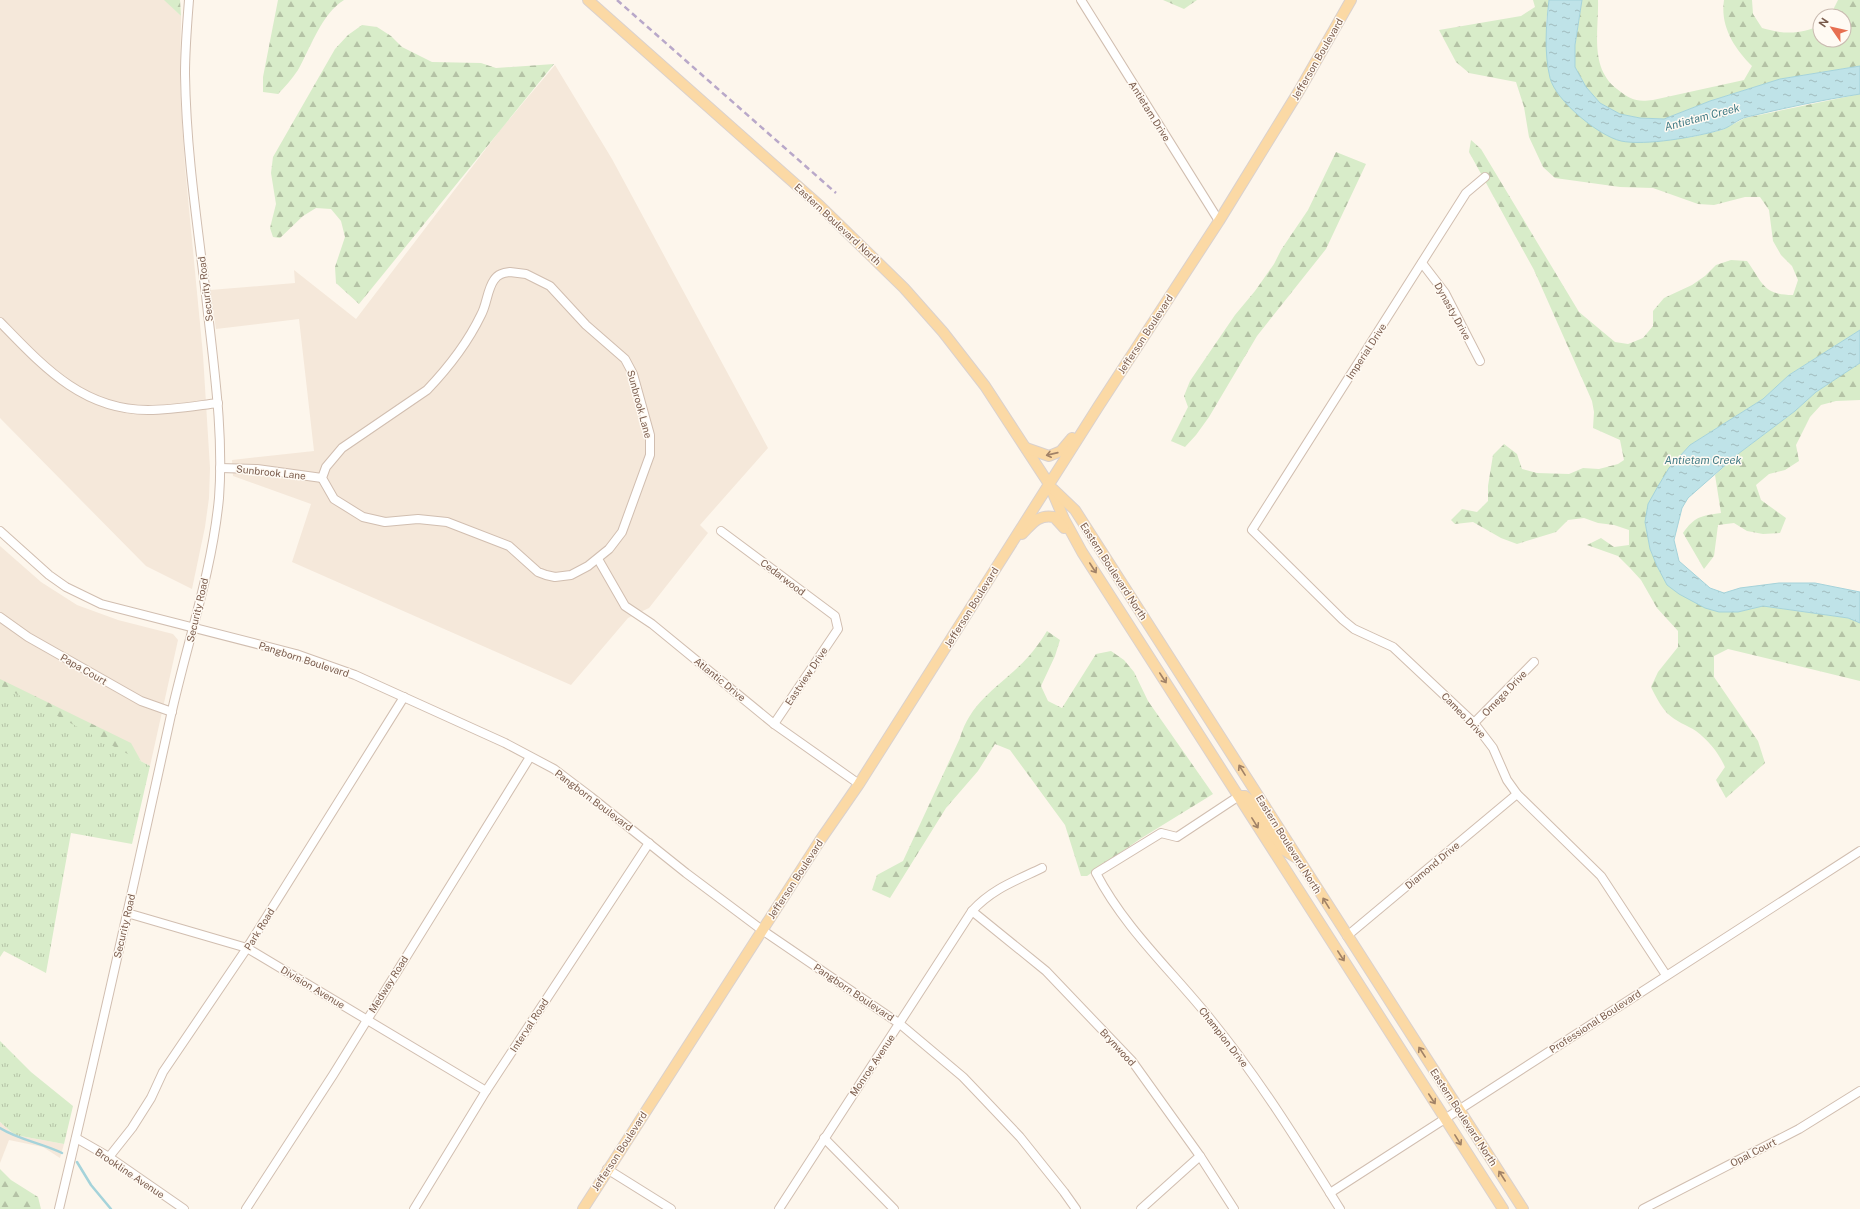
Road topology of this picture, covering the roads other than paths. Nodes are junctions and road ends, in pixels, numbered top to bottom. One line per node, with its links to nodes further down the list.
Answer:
1 (189, 0): 10 (street, Security Road)
2 (588, 0): 12 (main road, Eastern Boulevard North)
3 (1081, 0): 6 (street, Antietam Drive)
4 (1351, 0): 6 (main road, Jefferson Boulevard)
5 (1485, 177): 7 (street, Imperial Drive)
6 (1219, 221): 11 (main road, Jefferson Boulevard)
7 (1422, 263): 9 (street, Dynasty Drive); 16 (street, Imperial Drive)
8 (0, 322): 10 (street)
9 (1480, 361)
10 (218, 403): 13 (street, Security Road)
11 (1098, 407): 12 (main road, one-way to 12); 15 (main road, Jefferson Boulevard)
12 (1026, 448): 15 (main road, Eastern Boulevard North)
13 (220, 468): 14 (street, Sunbrook Lane); 23 (street, Security Road)
14 (322, 478): 21 (street, Sunbrook Lane); 21 (street, Sunbrook Lane)
15 (1049, 484): 19 (main road, Jefferson Boulevard); 20 (main road, Eastern Boulevard North); 37 (main road, Eastern Boulevard North, one-way to 15)
16 (1252, 530): 29 (street, Cameo Drive)
17 (0, 531): 23 (street, Pangborn Boulevard)
18 (721, 531): 24 (street, Cedarwood)
19 (1008, 548): 20 (main road); 31 (main road, Jefferson Boulevard)
20 (1082, 552): 33 (main road, Eastern Boulevard North, one-way to 33)
21 (598, 559): 28 (street, Atlantic Drive)
22 (0, 618): 27 (street, Papa Court)
23 (193, 628): 26 (street, Pangborn Boulevard); 27 (street, Security Road)
24 (838, 628): 28 (street, Eastview Drive)
25 (1534, 662): 29 (street, Omega Drive)
26 (404, 697): 30 (street, Pangborn Boulevard); 43 (street, Park Road)
27 (172, 712): 40 (street, Security Road)
28 (774, 724): 31 (street, Atlantic Drive)
29 (1474, 724): 32 (street, Cameo Drive)
30 (530, 757): 34 (street, Pangborn Boulevard); 45 (street, Medway Road)
31 (859, 784): 41 (main road, Jefferson Boulevard)
32 (1517, 794): 42 (street, Diamond Drive); 44 (street, Cameo Drive)
33 (1239, 796): 36 (main road, Eastern Boulevard North, one-way to 36); 37 (main road); 57 (street, Champion Drive)
34 (649, 843): 41 (street, Pangborn Boulevard); 47 (street, Interval Road)
35 (1860, 851): 44 (street, Professional Boulevard)
36 (1278, 857): 42 (main road); 50 (main road, Eastern Boulevard North, one-way to 50)
37 (1298, 860): 42 (main road, Eastern Boulevard North, one-way to 37)
38 (1042, 868): 39 (street, Monroe Avenue)
39 (972, 911): 46 (street, Monroe Avenue); 53 (street, Brynwood)
40 (128, 913): 43 (street, Division Avenue); 51 (street, Security Road)
41 (762, 930): 46 (street, Pangborn Boulevard); 55 (main road, Jefferson Boulevard)
42 (1347, 936): 49 (main road, Eastern Boulevard North, one-way to 42)
43 (247, 948): 45 (street, Division Avenue); 54 (street, Park Road)
44 (1666, 975): 49 (street, Professional Boulevard)
45 (366, 1019): 47 (street, Division Avenue); 60 (street, Medway Road)
46 (900, 1024): 52 (street, Monroe Avenue); 66 (street, Pangborn Boulevard)
47 (486, 1091): 61 (street, Interval Road)
48 (1860, 1091): 73 (street, Opal Court)
49 (1458, 1108): 50 (street, Professional Boulevard); 72 (main road, Eastern Boulevard North, one-way to 49)
50 (1444, 1118): 56 (main road, Eastern Boulevard North, one-way to 56); 57 (street, Professional Boulevard)
51 (76, 1138): 54 (street, Brookline Avenue); 58 (street, Security Road)
52 (824, 1138): 64 (street, Monroe Avenue); 65 (street)
53 (1200, 1156): 67 (street); 68 (street, Brynwood)
54 (109, 1157): 59 (street, Brookline Avenue)
55 (607, 1169): 62 (main road, Jefferson Boulevard); 63 (street)
56 (1490, 1189): 70 (main road, Eastern Boulevard North); 71 (main road)
57 (1330, 1193): 69 (street, Champion Drive)
58 (59, 1209)
59 (184, 1209)
60 (246, 1209)
61 (414, 1209)
62 (582, 1209)
63 (670, 1209)
64 (780, 1209)
65 (894, 1209)
66 (1076, 1209)
67 (1141, 1209)
68 (1234, 1209)
69 (1340, 1209)
70 (1503, 1209)
71 (1507, 1209)
72 (1523, 1209)
73 (1643, 1209)

